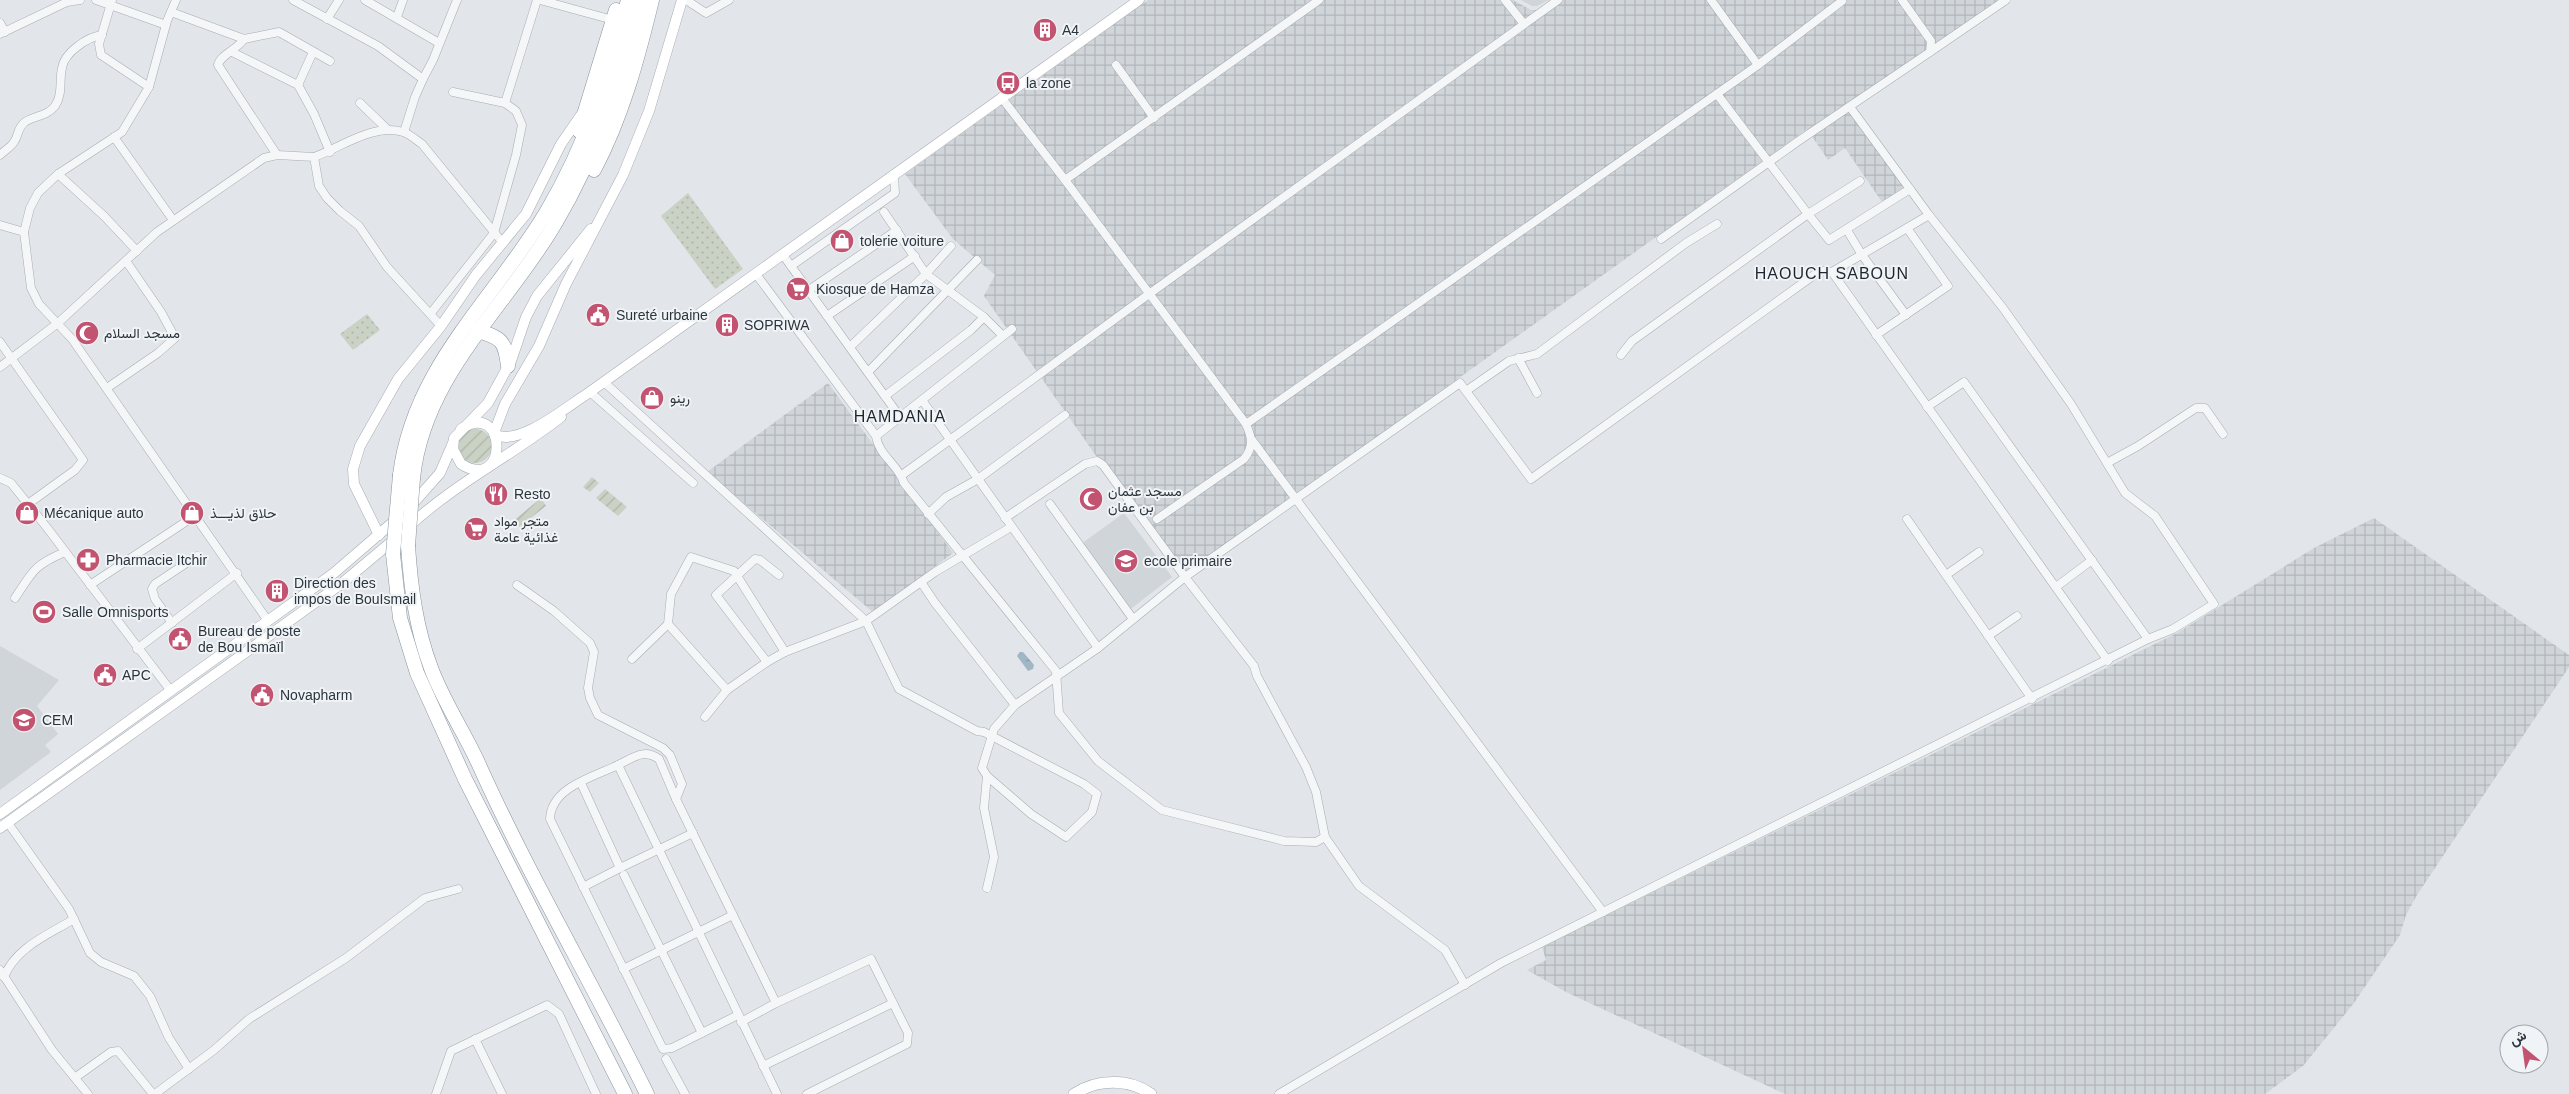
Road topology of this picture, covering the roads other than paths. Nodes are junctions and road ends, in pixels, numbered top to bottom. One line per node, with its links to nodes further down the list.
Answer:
1 (80, 0): 32 (street)
2 (96, 0): 24 (street)
3 (176, 0): 25 (street)
4 (293, 0): 27 (street)
5 (338, 0): 27 (street)
6 (365, 0): 26 (street)
7 (404, 0): 26 (street)
8 (457, 0): 35 (street)
9 (539, 0): 28 (street); 49 (street)
10 (619, 0): 28 (highway)
11 (628, 0): 65 (highway)
12 (642, 0): 90 (highway)
13 (652, 0): 90 (highway)
14 (684, 0): 15 (street); 70 (main road)
15 (729, 0)
16 (1139, 0): 47 (main road)
17 (1319, 0): 52 (street)
18 (1505, 0): 30 (street)
19 (1558, 0): 30 (street)
20 (1711, 0): 41 (street)
21 (1902, 0): 38 (street)
22 (2006, 0): 38 (street)
23 (1842, 1): 41 (street)
24 (111, 2): 31 (street); 33 (street)
25 (171, 12): 31 (street); 34 (street)
26 (397, 17): 35 (street)
27 (326, 19): 42 (street)
28 (614, 20): 51 (highway)
29 (0, 23): 32 (street)
30 (1524, 24): 99 (street)
31 (166, 25): 44 (street)
32 (2, 33)
33 (102, 35): 44 (street); 57 (street)
34 (244, 39): 36 (street); 37 (street)
35 (439, 43): 42 (street)
36 (232, 52): 43 (street); 58 (street)
37 (313, 52): 39 (street); 43 (street)
38 (1930, 52): 50 (street)
39 (330, 61)
40 (1116, 65): 52 (street)
41 (1758, 65): 46 (street)
42 (423, 79): 54 (street)
43 (298, 85): 56 (street)
44 (149, 87): 55 (street)
45 (453, 92): 49 (street)
46 (1717, 94): 60 (street); 128 (street)
47 (1001, 97): 62 (main road); 63 (street)
48 (360, 103): 53 (street)
49 (505, 103): 82 (street)
50 (1850, 107): 60 (street); 66 (street)
51 (586, 108): 65 (highway); 84 (main road)
52 (1154, 118): 63 (street)
53 (388, 130): 54 (street); 56 (street)
54 (404, 132): 82 (street)
55 (114, 137): 61 (street); 75 (street)
56 (330, 152): 59 (street)
57 (0, 155)
58 (277, 155): 59 (street); 75 (street)
59 (314, 157): 100 (street)
60 (1769, 162): 72 (street); 83 (street)
61 (58, 174): 81 (street); 86 (street)
62 (894, 174): 67 (main road); 68 (street)
63 (1065, 180): 99 (street)
64 (1860, 181): 72 (street)
65 (562, 184): 139 (highway)
66 (1910, 189): 73 (street); 80 (street)
67 (868, 194): 68 (street); 69 (main road)
68 (877, 206): 74 (street)
69 (849, 207): 74 (street); 87 (main road)
70 (607, 208): 115 (main road); 130 (main road)
71 (884, 212): 79 (street)
72 (1808, 214): 80 (street); 112 (street)
73 (1929, 215): 78 (street); 136 (street)
74 (859, 218): 93 (street)
75 (173, 220): 86 (street)
76 (1717, 224): 113 (street)
77 (0, 225): 81 (street)
78 (1907, 228): 88 (street); 101 (street)
79 (897, 230): 89 (street); 97 (street)
80 (1847, 230): 88 (street)
81 (24, 232): 104 (street)
82 (494, 233): 84 (street); 100 (street)
83 (1661, 239)
84 (503, 243): 105 (main road)
85 (951, 246): 96 (street)
86 (137, 251): 92 (street)
87 (783, 255): 93 (street); 95 (main road)
88 (1862, 255): 94 (street); 101 (street)
89 (915, 256): 96 (street); 102 (street)
90 (532, 257): 107 (highway)
91 (977, 260): 98 (street)
92 (126, 261): 104 (street); 119 (street)
93 (791, 266): 97 (street)
94 (1832, 272): 108 (street); 120 (street)
95 (756, 274): 118 (main road); 132 (street)
96 (926, 274): 98 (street); 111 (street)
97 (809, 290): 102 (street)
98 (949, 291): 103 (street); 117 (street)
99 (1148, 294): 128 (street); 133 (street)
100 (431, 313): 105 (street)
101 (1906, 315): 108 (street)
102 (827, 316): 111 (street)
103 (984, 317): 109 (street); 123 (street)
104 (58, 323): 114 (street); 119 (street)
105 (441, 326): 152 (main road)
106 (1012, 330): 109 (street)
107 (478, 331): 115 (highway); 139 (highway)
108 (1876, 335): 125 (street)
109 (1003, 336): 124 (street)
110 (0, 342): 114 (street)
111 (850, 347): 117 (street)
112 (1621, 355)
113 (1518, 358): 120 (street); 121 (street)
114 (12, 359): 116 (street); 144 (street)
115 (508, 366): 129 (main road)
116 (0, 367)
117 (868, 372): 123 (street)
118 (604, 382): 122 (main road); 171 (street)
119 (107, 388): 147 (street)
120 (1466, 391): 143 (street)
121 (1537, 392)
122 (588, 393): 130 (main road); 137 (main road); 142 (street)
123 (885, 396): 127 (street)
124 (922, 400): 127 (street); 133 (street)
125 (1928, 407): 157 (street); 166 (street)
126 (1065, 415): 141 (street)
127 (900, 417): 132 (street)
128 (1246, 424): 134 (street)
129 (461, 429): 130 (main road); 135 (main road)
130 (495, 434): 137 (main road)
131 (2223, 434): 136 (street)
132 (876, 436): 138 (street)
133 (951, 440): 138 (street); 141 (street)
134 (1252, 440): 143 (street); 149 (street)
135 (453, 444): 137 (main road); 152 (main road)
136 (2107, 463): 175 (street)
137 (488, 465): 194 (main road)
138 (902, 475): 146 (street)
139 (406, 477): 225 (highway, bridge); 226 (highway, bridge)
140 (0, 478): 144 (street)
141 (978, 480): 146 (street); 148 (street)
142 (693, 483)
143 (1296, 498): 162 (street); 202 (street)
144 (28, 504): 153 (street)
145 (1050, 504): 169 (street)
146 (928, 514): 155 (street)
147 (196, 515): 158 (street); 164 (street)
148 (1005, 518): 151 (street); 162 (street)
149 (1157, 519)
150 (1907, 519): 161 (street)
151 (1011, 527): 155 (street); 176 (street)
152 (379, 535): 170 (main road)
153 (65, 552): 164 (street); 167 (street)
154 (1979, 552): 161 (street)
155 (964, 554): 163 (street); 182 (street)
156 (197, 556): 172 (street)
157 (2092, 560): 166 (street); 175 (street)
158 (237, 573): 170 (street); 172 (street)
159 (738, 575): 160 (street); 173 (street); 178 (street); 181 (street)
160 (779, 575)
161 (1946, 575): 174 (street)
162 (1185, 577): 169 (street); 196 (street)
163 (921, 582): 171 (street); 186 (street)
164 (90, 585): 177 (street)
165 (518, 585): 192 (street)
166 (2056, 587): 180 (street)
167 (15, 598)
168 (2017, 616): 174 (street)
169 (1133, 619): 176 (street)
170 (268, 621): 184 (main road)
171 (866, 621): 178 (street); 188 (street)
172 (172, 623): 177 (street)
173 (668, 624): 179 (street); 183 (street)
174 (1988, 636): 185 (street)
175 (2148, 639): 180 (street)
176 (1098, 648): 182 (street)
177 (137, 649): 184 (street)
178 (784, 652): 181 (street)
179 (632, 659)
180 (2108, 661): 185 (street)
181 (767, 662): 183 (street)
182 (1056, 678): 186 (street); 196 (street)
183 (726, 690): 187 (street)
184 (170, 691): 193 (main road)
185 (2032, 699): 202 (street)
186 (1015, 705): 188 (street)
187 (705, 717)
188 (991, 736): 190 (street); 190 (street)
189 (618, 765): 191 (street); 192 (street); 197 (street)
190 (987, 776): 201 (street)
191 (582, 783): 198 (street); 199 (street)
192 (676, 799): 195 (street)
193 (0, 814)
194 (4, 826): 204 (street)
195 (693, 833): 197 (street); 203 (street)
196 (1325, 837): 209 (street)
197 (658, 850): 198 (street); 205 (street)
198 (622, 872): 199 (street); 206 (street)
199 (583, 887): 207 (street)
200 (458, 888): 217 (street)
201 (988, 888)
202 (1603, 912): 209 (street)
203 (733, 915): 205 (street); 211 (street)
204 (74, 919): 208 (street); 217 (street)
205 (698, 933): 206 (street); 212 (street)
206 (661, 950): 207 (street); 213 (street)
207 (623, 969): 213 (street)
208 (2, 974): 218 (street)
209 (1465, 985): 231 (street)
210 (893, 1003): 211 (street); 216 (street); 229 (street)
211 (776, 1004): 212 (street)
212 (740, 1018): 213 (street); 216 (street)
213 (702, 1033)
214 (475, 1039): 222 (street); 223 (street); 224 (street)
215 (666, 1059): 227 (street)
216 (763, 1066): 228 (street)
217 (189, 1069): 221 (street)
218 (76, 1077): 220 (street); 221 (street)
219 (1079, 1092): 230 (main road)
220 (88, 1094)
221 (154, 1094)
222 (436, 1094)
223 (502, 1094)
224 (596, 1094)
225 (625, 1094)
226 (647, 1094)
227 (685, 1094)
228 (777, 1094)
229 (807, 1094)
230 (1151, 1094)
231 (1279, 1094)

